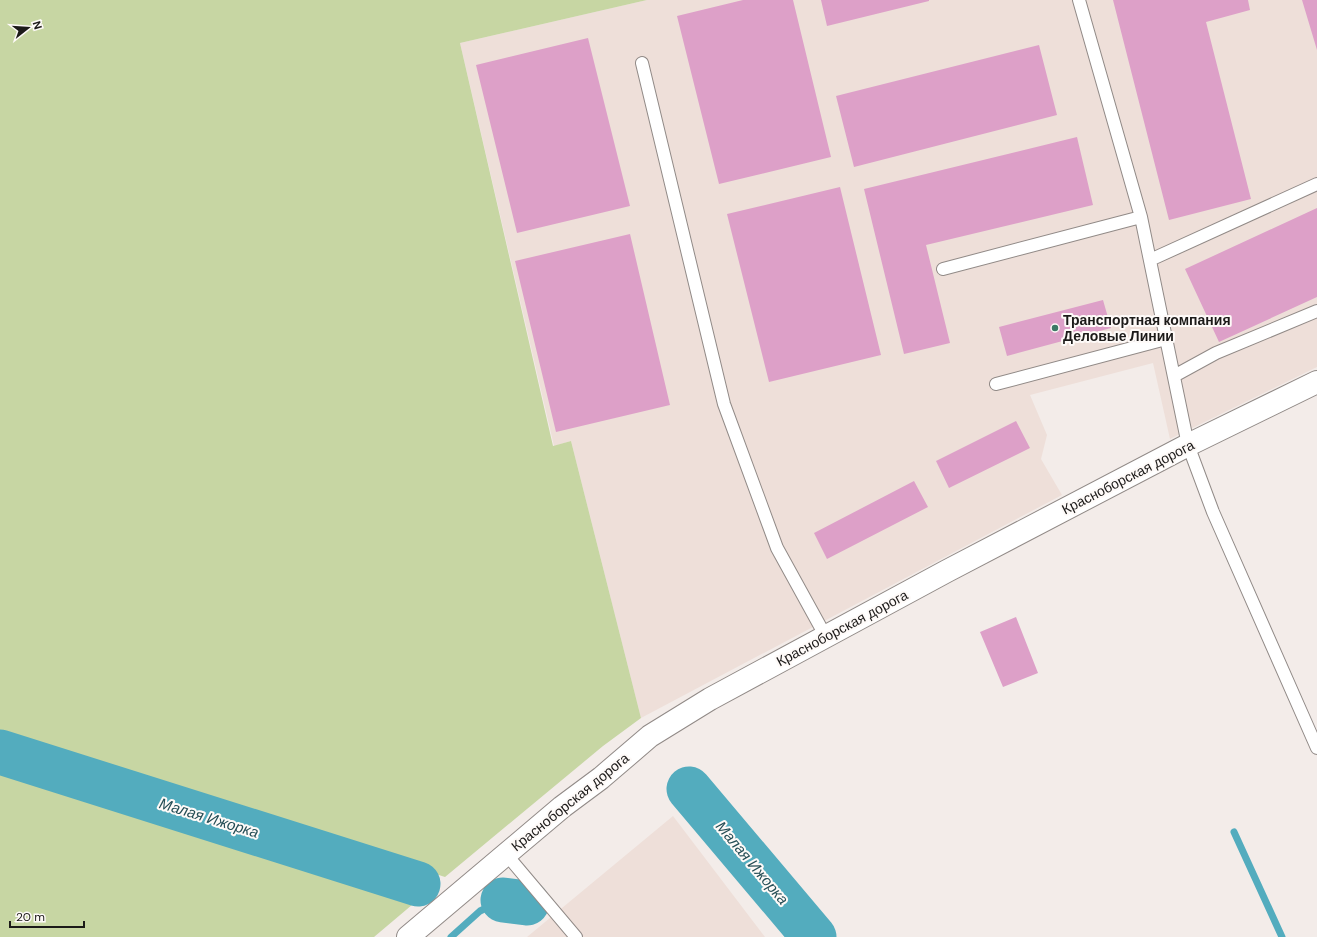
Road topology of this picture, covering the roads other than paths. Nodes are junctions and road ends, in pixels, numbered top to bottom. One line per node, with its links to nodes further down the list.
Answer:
1 (1079, 0): 4 (lane)
2 (642, 63): 13 (lane)
3 (1317, 184): 5 (lane)
4 (1141, 217): 5 (lane); 6 (lane)
5 (1150, 260): 8 (lane)
6 (943, 269)
7 (1317, 311): 9 (lane)
8 (1166, 339): 9 (lane); 11 (lane)
9 (1174, 376): 12 (lane)
10 (1317, 382): 12 (street, Красноборская дорога)
11 (996, 384)
12 (1188, 445): 13 (street, Красноборская дорога); 14 (lane)
13 (826, 637): 15 (street, Красноборская дорога)
14 (1317, 748)
15 (506, 854): 16 (street, Красноборская дорога); 17 (lane)
16 (408, 937)
17 (576, 937)

